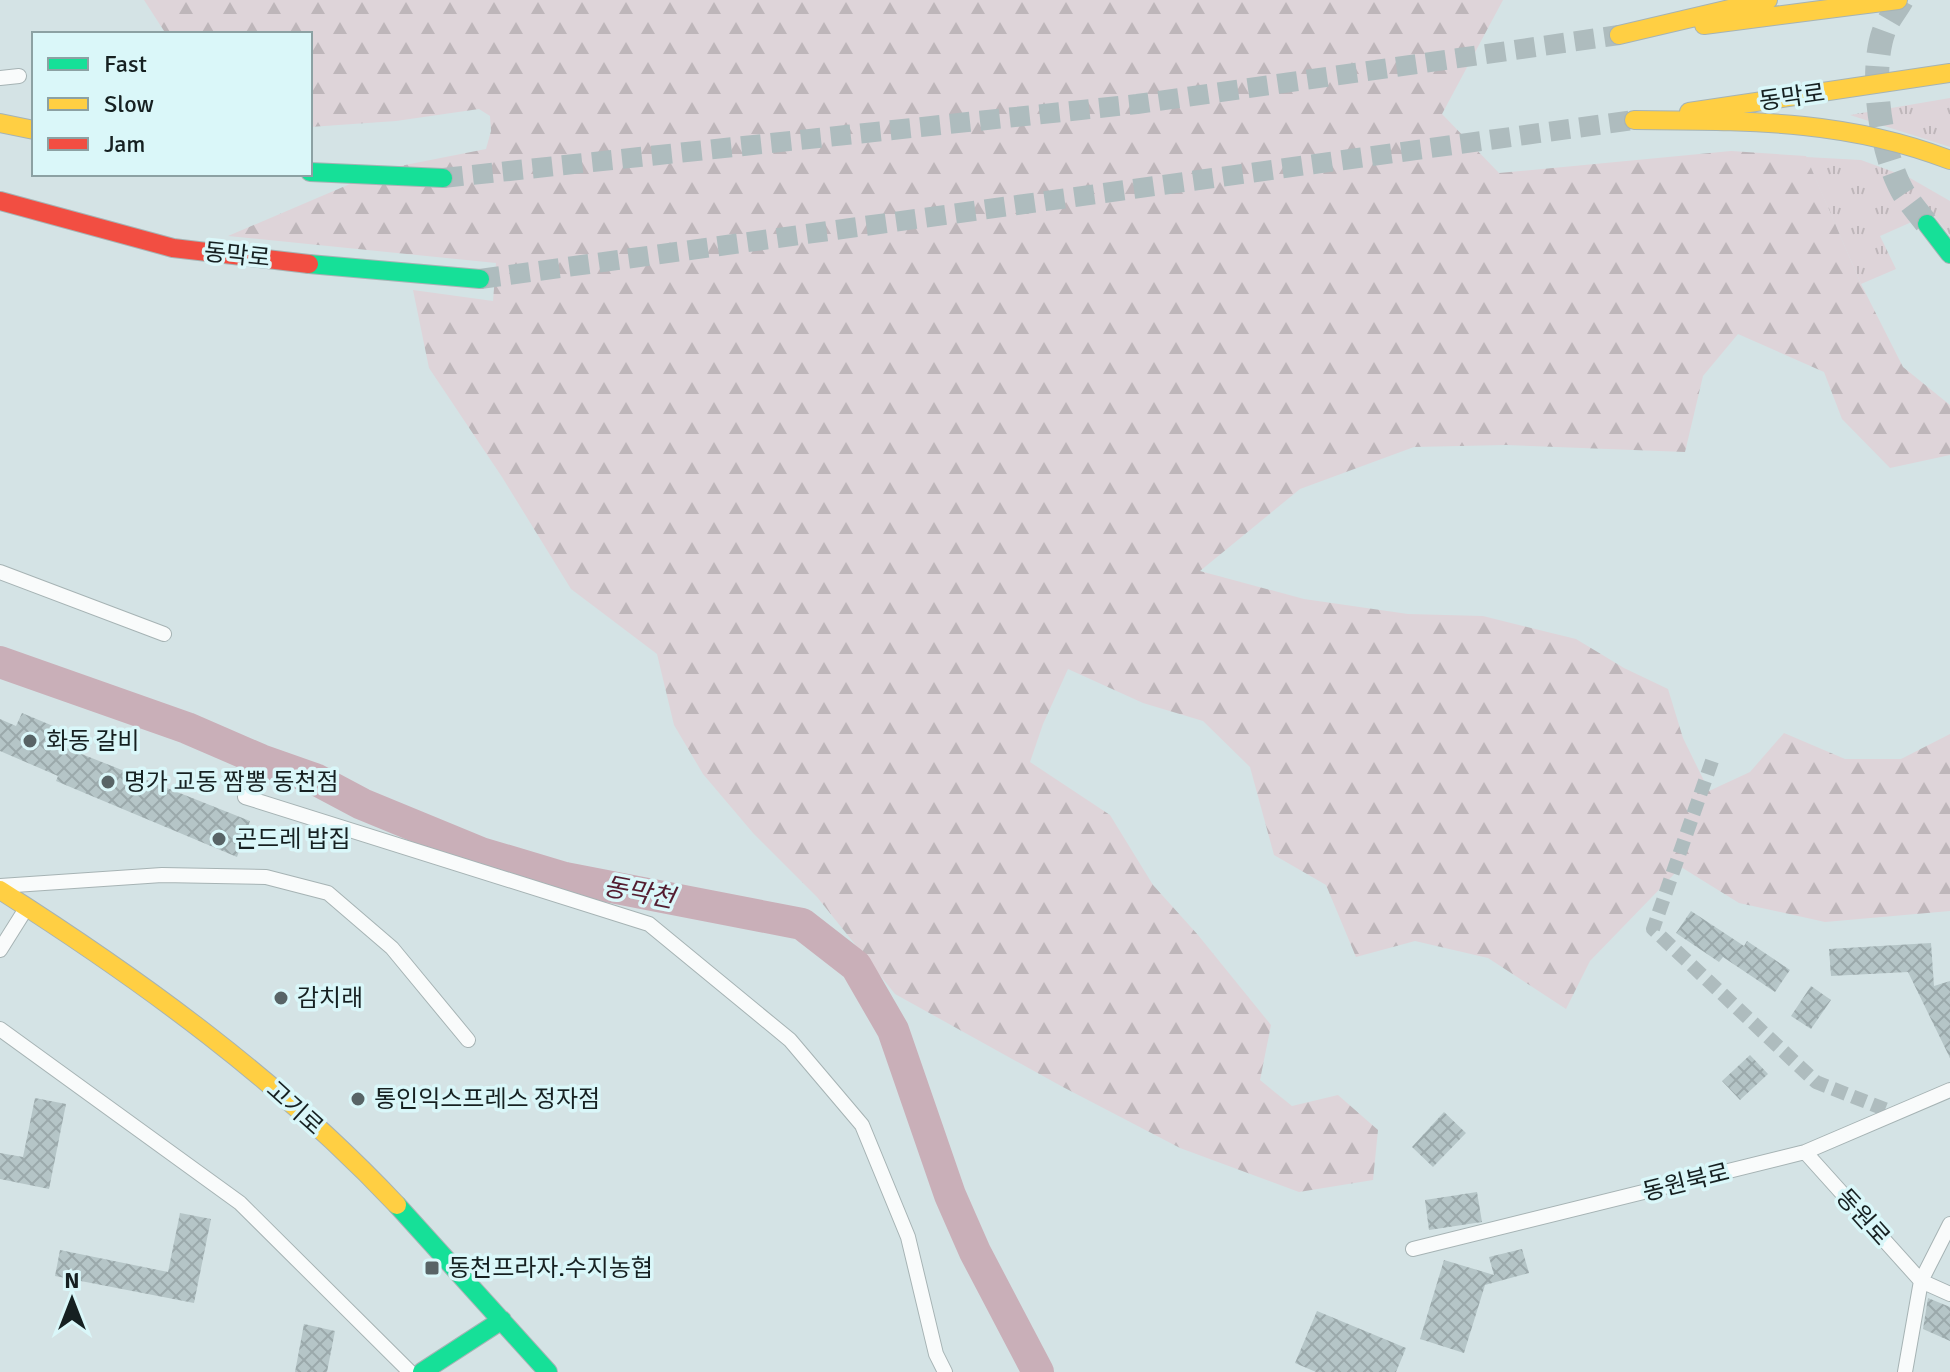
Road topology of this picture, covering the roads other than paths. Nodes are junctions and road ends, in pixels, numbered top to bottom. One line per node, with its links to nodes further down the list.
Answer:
1 (1768, 0): 2 (main road)
2 (1898, 0)
3 (1950, 73): 8 (main road, 동막로)
4 (19, 76): 5 (street)
5 (0, 78)
6 (0, 123): 7 (main road)
7 (32, 130)
8 (1854, 131): 9 (main road); 11 (main road)
9 (1950, 160)
10 (312, 172): 12 (main road)
11 (1950, 174)
12 (443, 178)
13 (0, 201): 16 (main road, 동막로)
14 (1927, 224): 15 (main road)
15 (1950, 254)
16 (480, 279)
17 (0, 572): 18 (street)
18 (164, 634)
19 (245, 797): 35 (street)
20 (0, 888): 21 (main road, 고기로); 24 (street)
21 (27, 907): 22 (street); 31 (main road, 고기로)
22 (0, 950)
23 (0, 1029): 32 (street)
24 (468, 1040)
25 (1950, 1090): 26 (street, 동원북로)
26 (1805, 1152): 28 (street, 동원북로); 29 (street, 동원로)
27 (1950, 1224): 29 (street)
28 (1413, 1249)
29 (1921, 1281): 30 (street, 동원로); 36 (street)
30 (1950, 1294)
31 (502, 1320): 33 (main road); 34 (main road, 고기로)
32 (410, 1372)
33 (422, 1372)
34 (548, 1372)
35 (945, 1372)
36 (1905, 1372)

